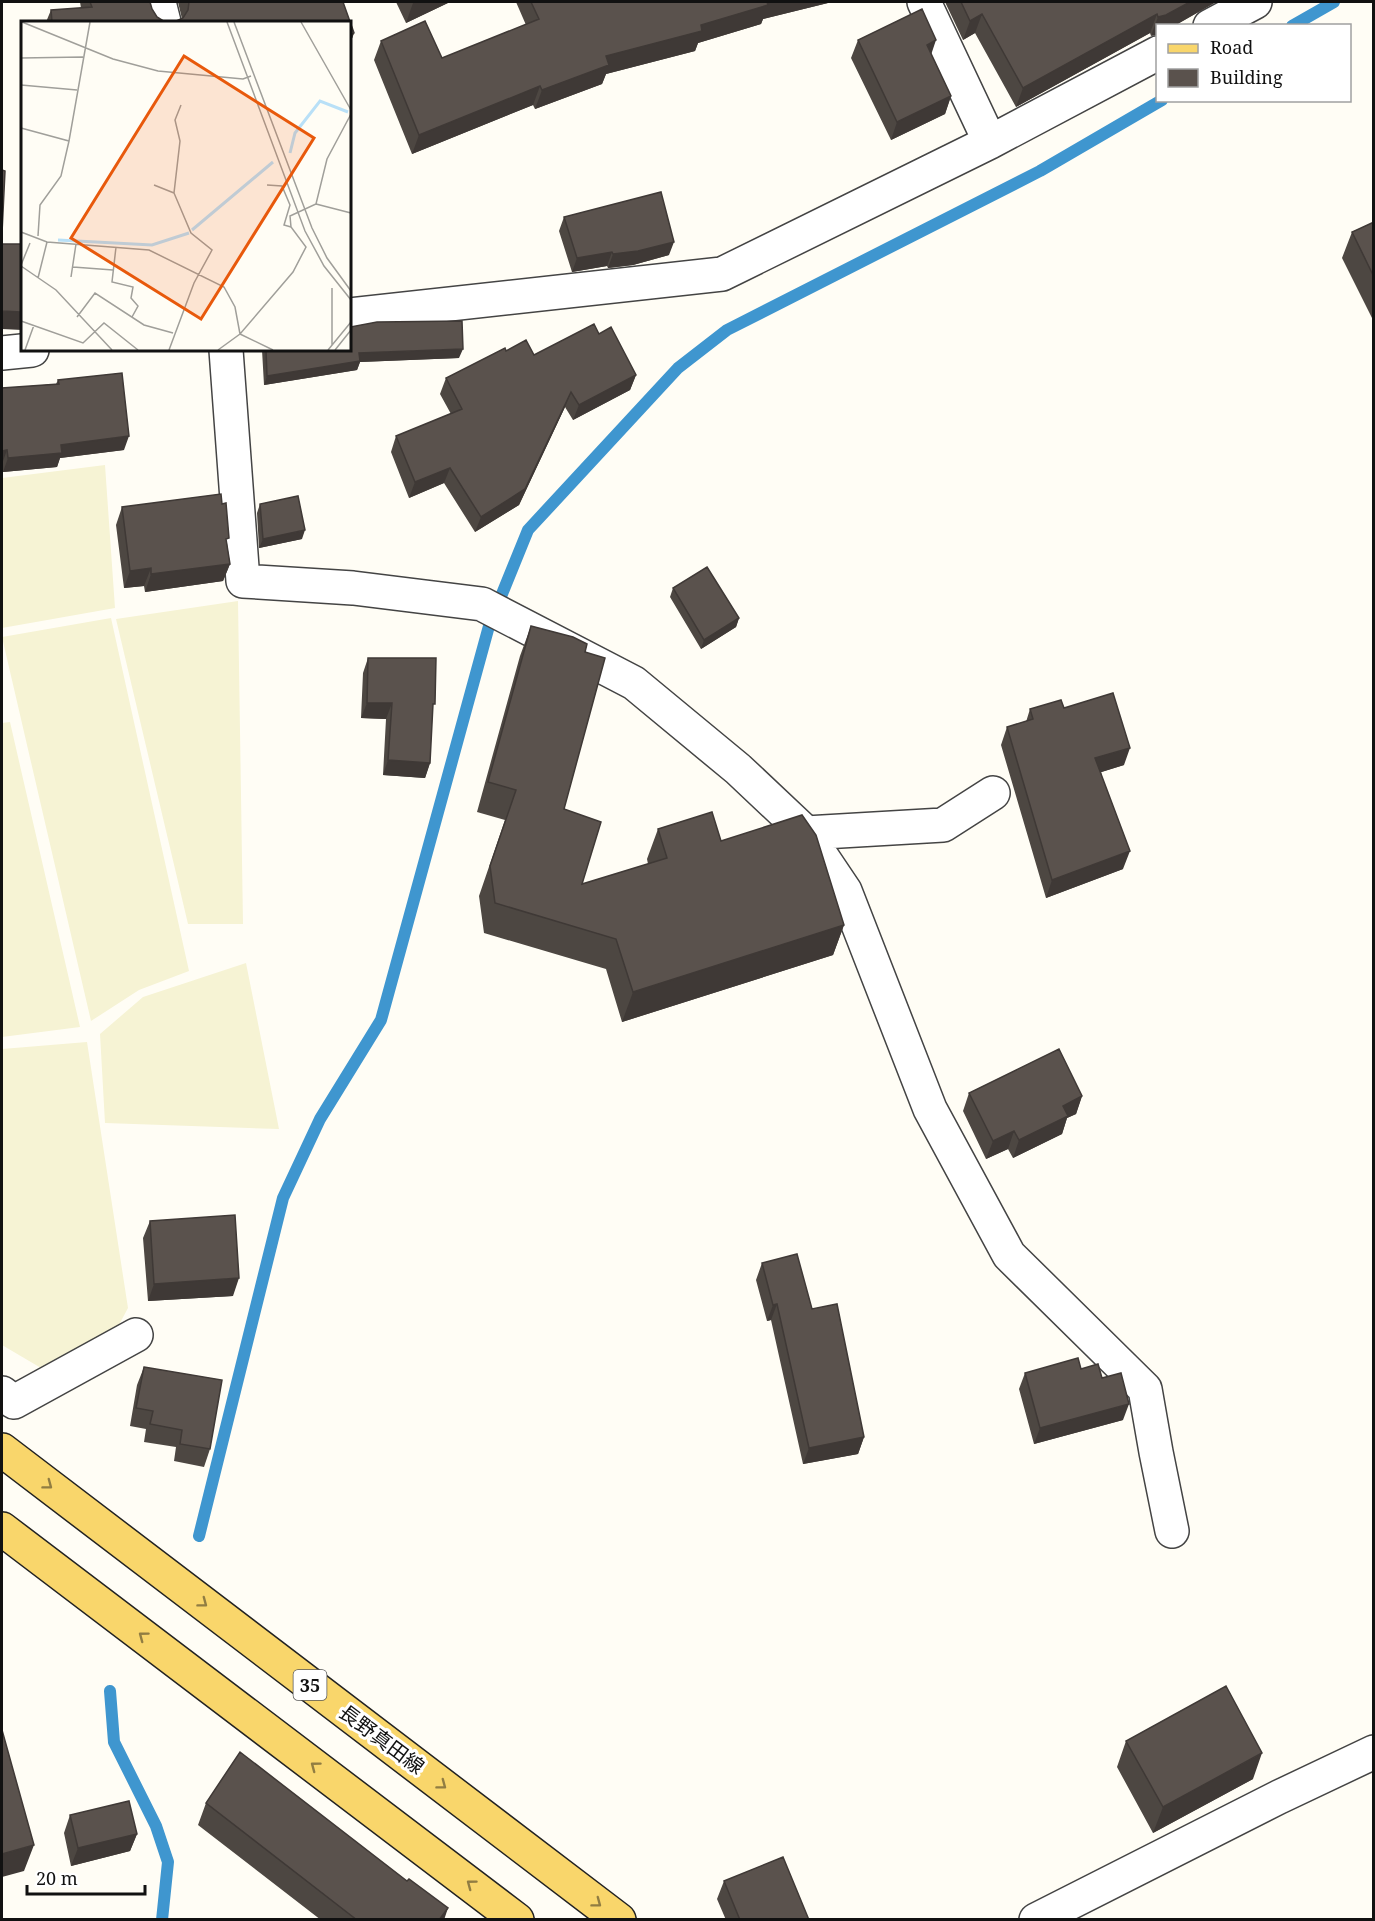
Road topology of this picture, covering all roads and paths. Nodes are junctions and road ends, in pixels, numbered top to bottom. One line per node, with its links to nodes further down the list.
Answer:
1 (159, 2): 4 (street)
2 (924, 2): 7 (street)
3 (1255, 2): 5 (street)
4 (164, 21)
5 (1214, 24)
6 (1156, 54): 7 (street)
7 (990, 142): 8 (street)
8 (351, 315)
9 (22, 351): 11 (street)
10 (226, 351): 13 (street)
11 (2, 353)
12 (993, 794): 13 (street)
13 (806, 833): 18 (street)
14 (136, 1335): 15 (street)
15 (6, 1404)
16 (2, 1450): 21 (main road, 長野真田線 / 35, one-way to 21)
17 (2, 1529): 20 (main road, one-way to 17)
18 (1172, 1531)
19 (1374, 1752): 22 (street)
20 (517, 1920)
21 (619, 1920)
22 (1036, 1920)

